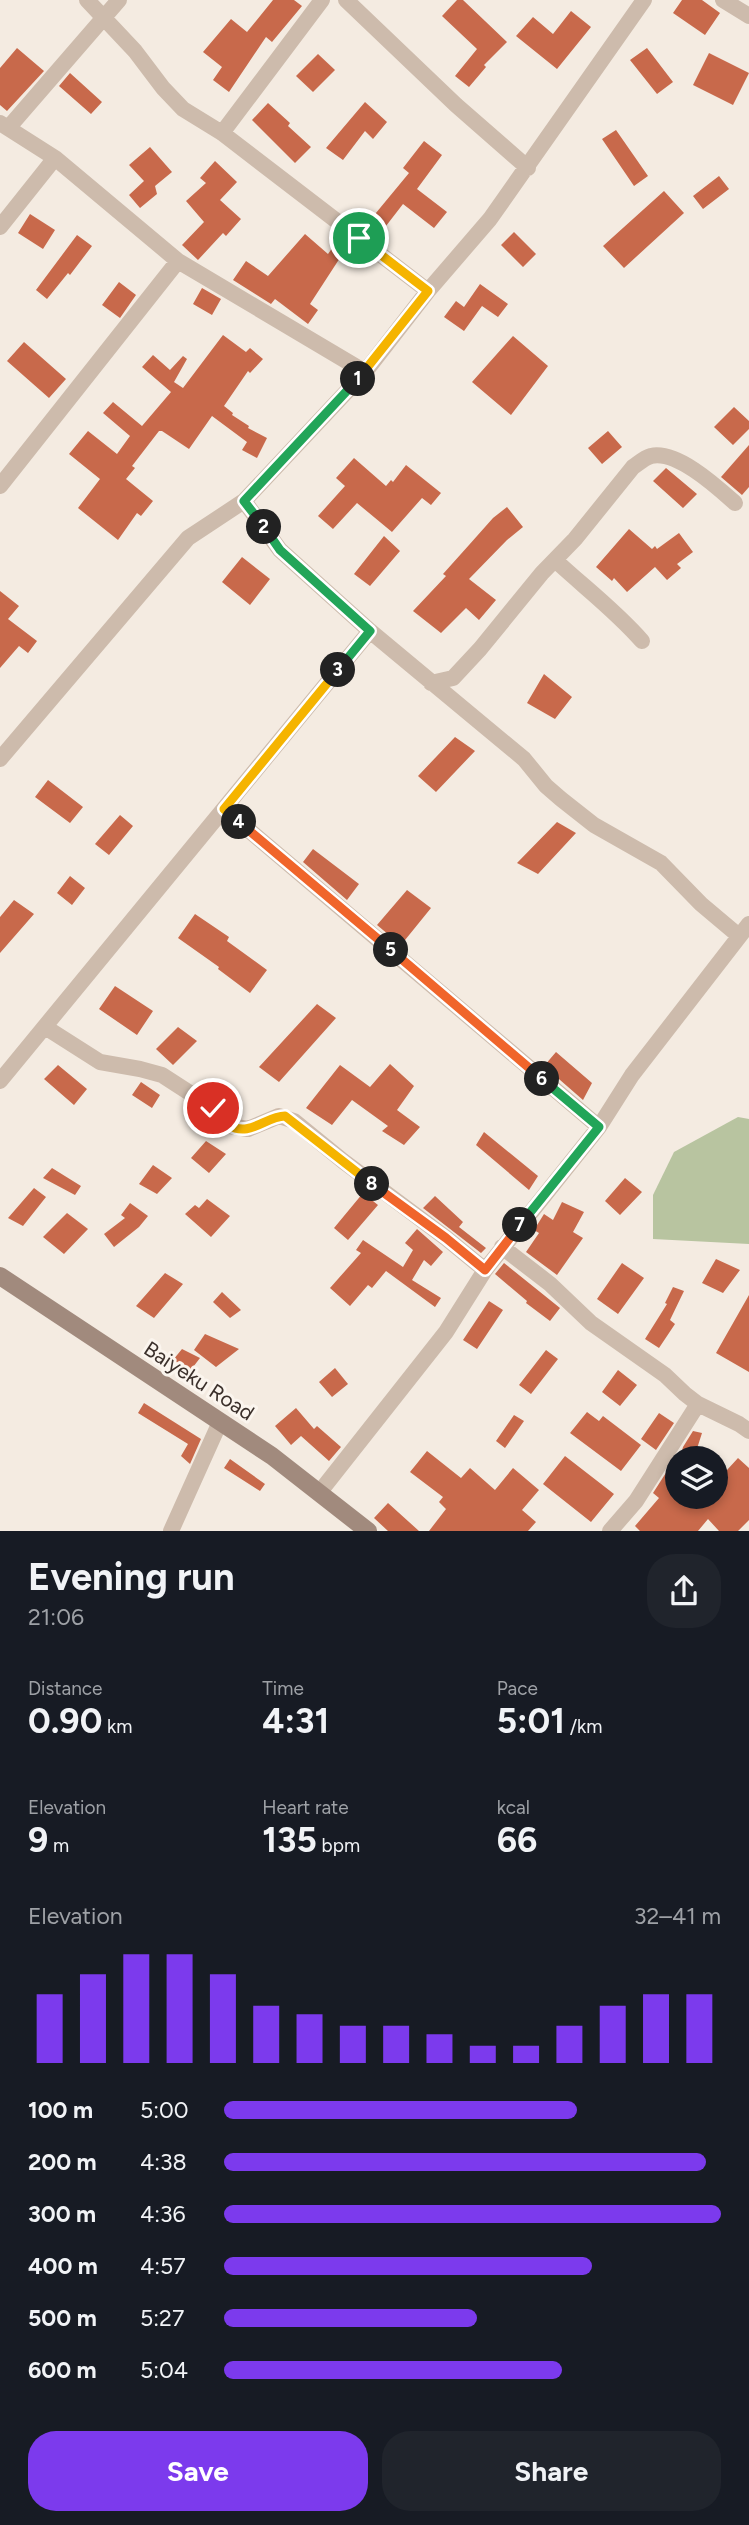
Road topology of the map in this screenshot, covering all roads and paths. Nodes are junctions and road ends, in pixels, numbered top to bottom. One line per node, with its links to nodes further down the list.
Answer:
1 (87, 0): 8 (street)
2 (119, 0): 8 (street)
3 (322, 0): 10 (street)
4 (345, 0): 12 (street)
5 (644, 0): 12 (street)
6 (723, 0): 7 (street)
7 (749, 16)
8 (103, 18): 9 (street); 10 (street)
9 (5, 125): 11 (street)
10 (222, 133): 15 (street)
11 (55, 158): 13 (street); 14 (street)
12 (528, 168): 15 (street)
13 (0, 227)
14 (178, 261): 16 (street); 17 (street)
15 (428, 291): 16 (street)
16 (365, 372): 18 (street)
17 (0, 486)
18 (244, 501): 21 (street); 24 (street)
19 (735, 503): 20 (street)
20 (555, 560): 22 (street); 23 (street)
21 (370, 631): 23 (street); 25 (street)
22 (642, 641)
23 (431, 683): 26 (street)
24 (0, 759)
25 (224, 809): 27 (street); 29 (street)
26 (744, 930): 29 (street)
27 (45, 1027): 28 (street); 31 (street)
28 (0, 1081)
29 (599, 1127): 30 (street)
30 (502, 1247): 31 (street); 33 (street)
31 (485, 1270): 36 (street)
32 (0, 1276): 34 (main road, Baiyeku Road)
33 (698, 1404): 35 (street); 39 (street)
34 (220, 1422): 36 (main road, Baiyeku Road); 38 (street)
35 (746, 1425)
36 (319, 1493): 37 (main road, Baiyeku Road)
37 (363, 1529)
38 (171, 1531)
39 (610, 1531)

